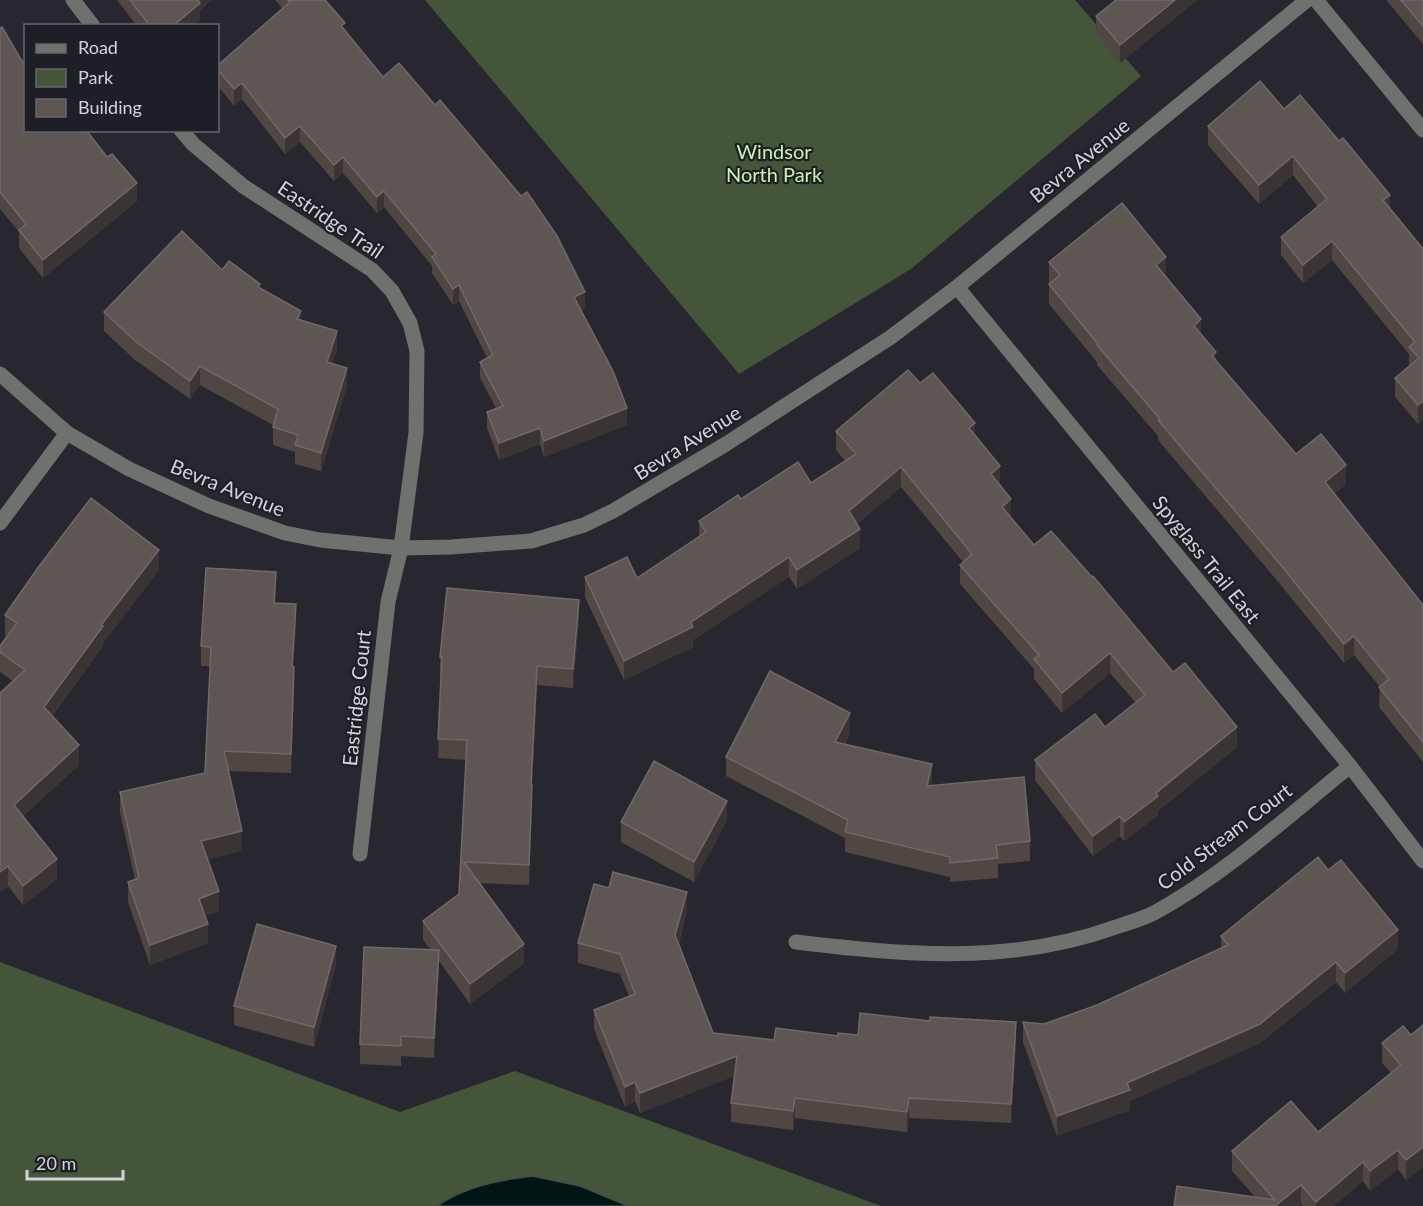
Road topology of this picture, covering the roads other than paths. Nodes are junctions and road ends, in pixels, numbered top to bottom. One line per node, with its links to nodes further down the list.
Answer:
1 (73, 0): 4 (street)
2 (1307, 0): 7 (street, Bevra Avenue)
3 (1316, 0): 5 (street)
4 (91, 24)
5 (1423, 130)
6 (183, 132): 11 (street, Eastridge Trail)
7 (957, 287): 11 (street, Bevra Avenue); 12 (street, Spyglass Trail East)
8 (0, 374): 9 (street, Bevra Avenue)
9 (67, 433): 10 (street); 11 (street, Bevra Avenue)
10 (0, 523)
11 (401, 548): 13 (street, Eastridge Court)
12 (1350, 766): 14 (street, Spyglass Trail East); 15 (street, Cold Stream Court)
13 (360, 854)
14 (1423, 861)
15 (796, 942)

